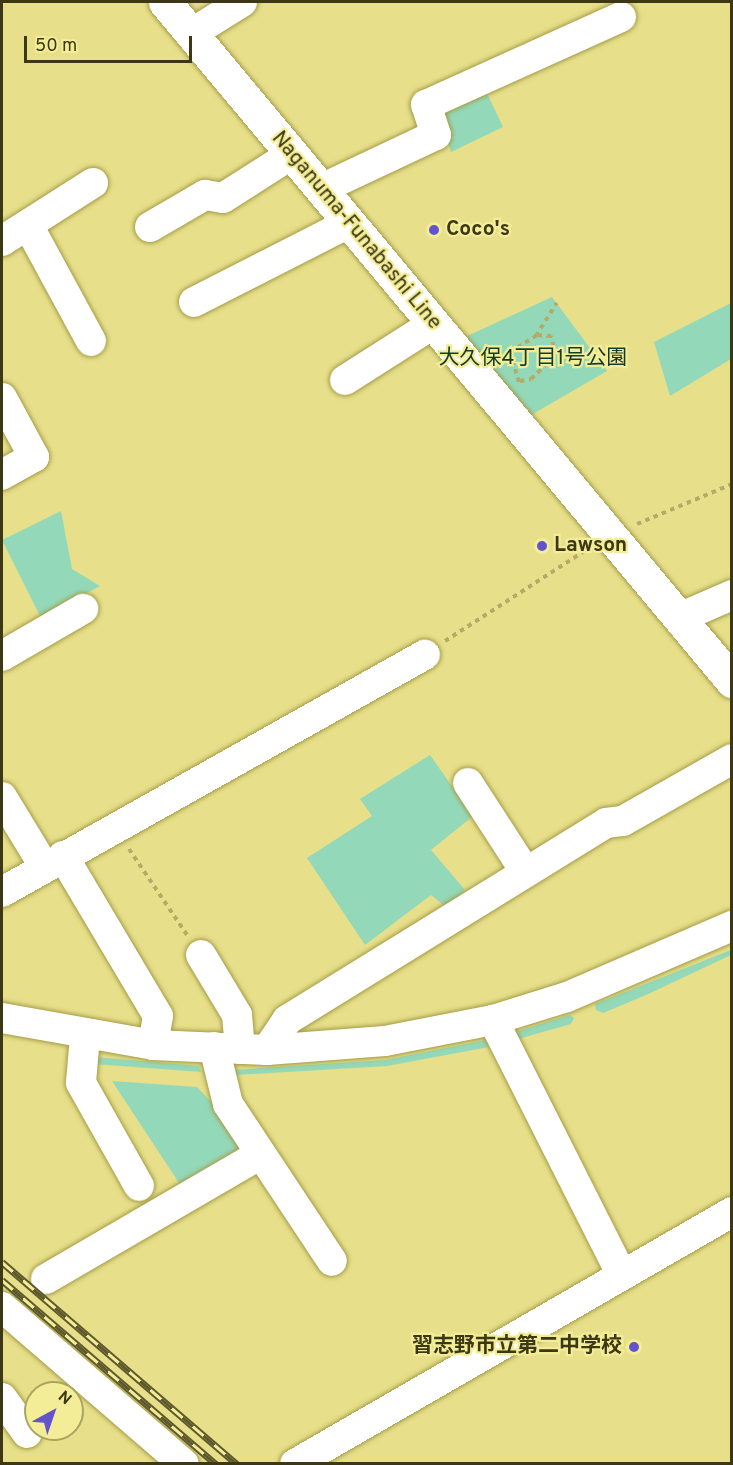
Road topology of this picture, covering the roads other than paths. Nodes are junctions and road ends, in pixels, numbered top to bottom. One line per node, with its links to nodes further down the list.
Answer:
1 (165, 2): 4 (main road, Naganuma-Funabashi Line)
2 (242, 2): 4 (street)
3 (621, 16): 7 (street)
4 (192, 33): 5 (main road, Naganuma-Funabashi Line)
5 (292, 154): 7 (main road, Naganuma-Funabashi Line); 10 (street)
6 (93, 183): 9 (street)
7 (321, 189): 8 (main road, Naganuma-Funabashi Line)
8 (349, 223): 12 (street); 13 (main road, Naganuma-Funabashi Line)
9 (28, 225): 11 (street); 14 (street)
10 (150, 227)
11 (2, 241)
12 (194, 302)
13 (433, 324): 15 (street); 20 (main road, Naganuma-Funabashi Line)
14 (91, 341)
15 (345, 380)
16 (2, 398): 17 (street)
17 (2, 475)
18 (732, 595): 20 (street)
19 (83, 609): 22 (street)
20 (679, 618): 23 (main road, Naganuma-Funabashi Line)
21 (425, 655): 27 (street)
22 (2, 656)
23 (732, 681)
24 (732, 759): 28 (street)
25 (468, 783): 28 (street)
26 (2, 797): 27 (street)
27 (54, 861): 29 (street); 35 (street)
28 (525, 871): 36 (street)
29 (2, 891)
30 (732, 926): 33 (street)
31 (201, 955): 36 (street)
32 (2, 1018): 34 (street)
33 (493, 1020): 36 (street); 41 (street)
34 (86, 1036): 35 (street); 38 (street)
35 (153, 1045): 36 (street)
36 (240, 1049): 37 (street)
37 (259, 1155): 40 (street); 42 (street)
38 (139, 1186)
39 (732, 1212): 41 (street)
40 (332, 1261)
41 (622, 1275): 47 (street)
42 (46, 1278)
43 (2, 1307): 46 (street)
44 (2, 1398): 45 (street)
45 (24, 1428)
46 (184, 1464)
47 (295, 1464)

